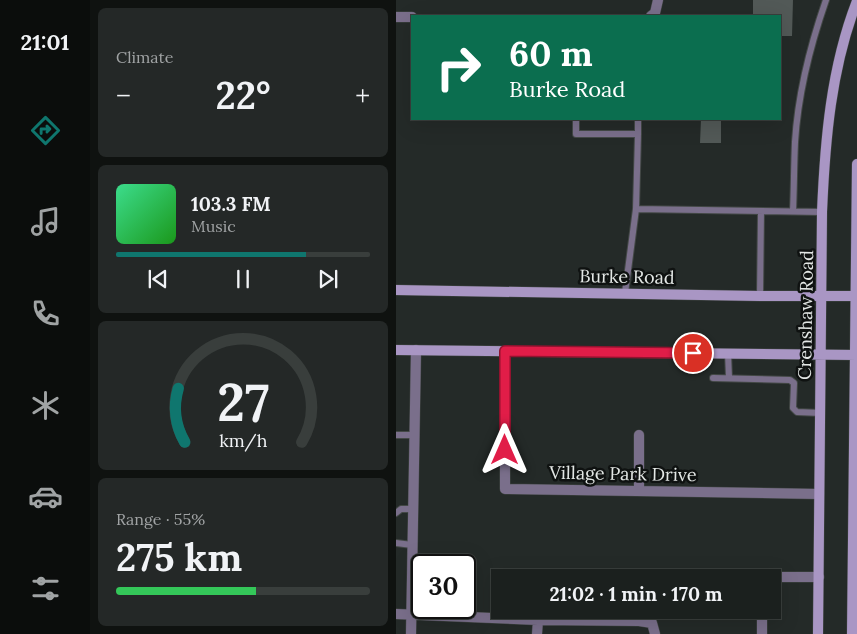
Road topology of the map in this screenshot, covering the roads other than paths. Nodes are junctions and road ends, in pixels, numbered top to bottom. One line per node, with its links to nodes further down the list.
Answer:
1 (658, 0): 4 (street)
2 (826, 0): 14 (lane)
3 (857, 1): 15 (main road, Crenshaw Road)
4 (653, 15)
5 (396, 16): 6 (street)
6 (411, 17)
7 (576, 120): 9 (lane)
8 (638, 120): 9 (lane)
9 (638, 134): 12 (lane)
10 (857, 164): 11 (main road)
11 (856, 201): 20 (main road)
12 (636, 209): 13 (lane); 17 (lane)
13 (761, 211): 14 (lane); 18 (lane)
14 (793, 212): 15 (lane)
15 (822, 212): 19 (main road, Crenshaw Road)
16 (396, 290): 17 (main road, Burke Road)
17 (625, 293): 18 (main road, Burke Road)
18 (760, 296): 19 (main road, Burke Road)
19 (822, 296): 20 (main road, Burke Road); 25 (main road, Crenshaw Road)
20 (856, 296): 26 (main road)
21 (396, 350): 22 (main road)
22 (416, 350): 23 (main road); 30 (street)
23 (505, 351): 24 (main road); 33 (street, Village Park Drive)
24 (728, 353): 25 (main road); 28 (lane)
25 (822, 355): 26 (main road); 29 (main road, Crenshaw Road)
26 (856, 355): 53 (main road)
27 (713, 378): 28 (lane)
28 (728, 378): 29 (lane)
29 (821, 413): 34 (main road, Crenshaw Road)
30 (414, 434): 31 (lane); 35 (street)
31 (396, 435)
32 (639, 435): 33 (street)
33 (638, 491): 34 (street, Village Park Drive)
34 (819, 494): 41 (main road, Crenshaw Road)
35 (413, 509): 36 (lane); 38 (street)
36 (396, 513)
37 (396, 543): 38 (lane)
38 (412, 545): 39 (street)
39 (412, 554)
40 (781, 577): 41 (street)
41 (819, 577): 52 (main road, Crenshaw Road)
42 (396, 614): 43 (street)
43 (411, 614)
44 (476, 617): 47 (street)
45 (411, 619): 48 (street)
46 (762, 619): 51 (street)
47 (538, 620): 49 (street); 50 (street)
48 (411, 634)
49 (538, 634)
50 (655, 634)
51 (762, 634)
52 (818, 634)
53 (852, 634)

